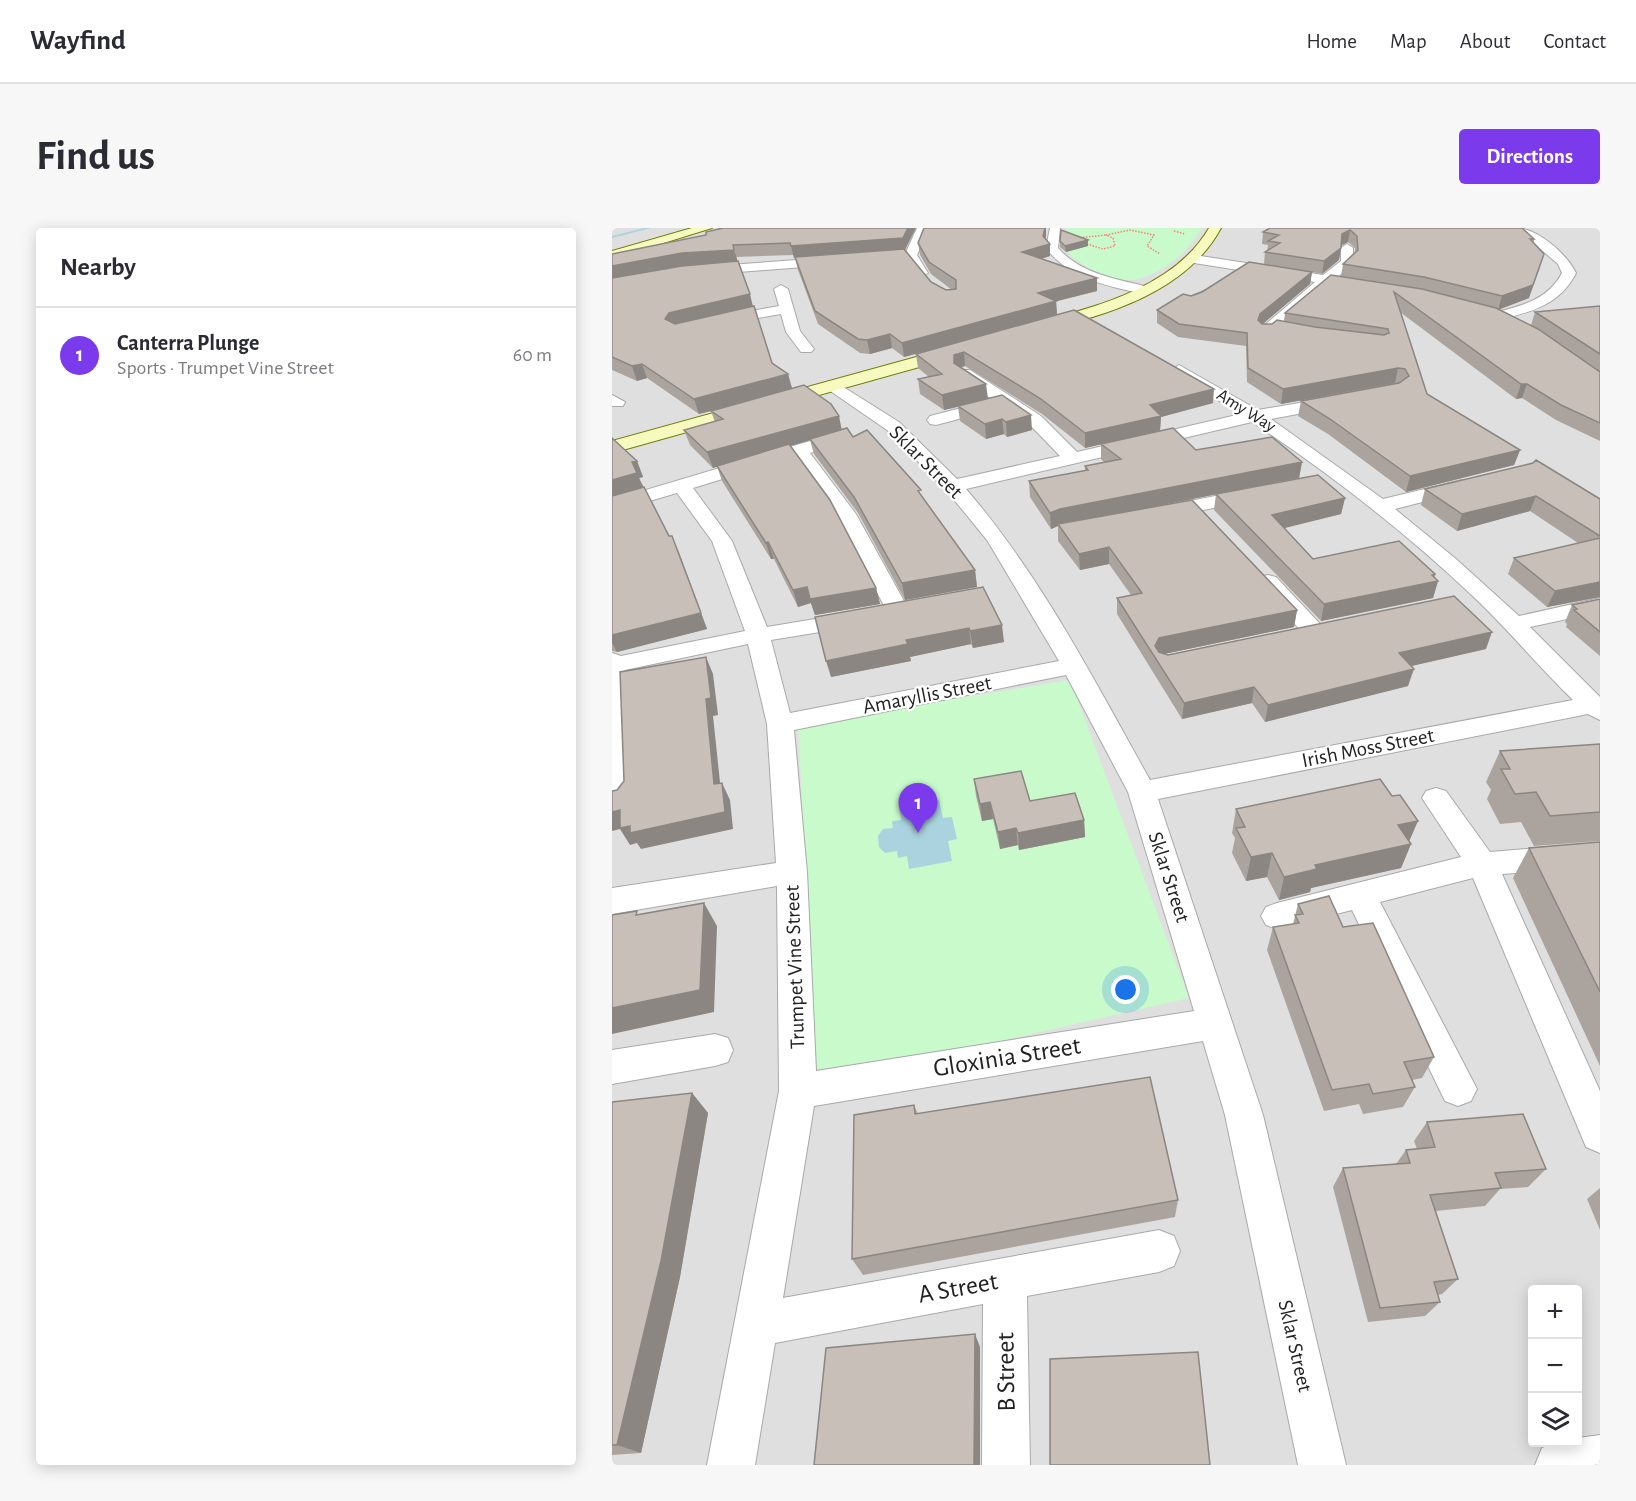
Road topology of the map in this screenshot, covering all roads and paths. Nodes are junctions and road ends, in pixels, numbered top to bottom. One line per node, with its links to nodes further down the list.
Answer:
1 (678, 228): 8 (street)
2 (706, 228): 10 (street)
3 (923, 228): 11 (street)
4 (1215, 228): 12 (street)
5 (1053, 229): 18 (street)
6 (1521, 229): 21 (street)
7 (1106, 235): 7 (path); 12 (path)
8 (612, 246)
9 (1347, 248): 15 (street)
10 (612, 255)
11 (911, 255): 13 (street); 16 (street)
12 (1194, 259): 15 (street); 18 (street)
13 (780, 265): 14 (street); 19 (street)
14 (686, 272)
15 (1327, 279): 17 (street); 25 (street)
16 (933, 285)
17 (1374, 288)
18 (1144, 290): 24 (street)
19 (785, 309): 22 (street); 27 (street)
20 (1480, 311): 21 (street)
21 (1498, 316): 23 (street)
22 (705, 324)
23 (1515, 325)
24 (1021, 332)
25 (1265, 333)
26 (976, 345): 30 (street)
27 (806, 349)
28 (1159, 359): 33 (street, Amy Way)
29 (964, 372): 32 (street)
30 (831, 386): 36 (street); 43 (street, Sklar Street)
31 (1360, 397): 33 (street)
32 (1008, 401): 34 (street); 38 (street)
33 (1256, 416): 38 (street); 39 (street, Amy Way)
34 (936, 420)
35 (843, 437): 37 (street)
36 (612, 447)
37 (799, 450): 42 (street); 53 (street)
38 (1074, 459): 43 (street)
39 (1342, 477): 41 (street); 47 (street, Amy Way)
40 (1485, 480): 47 (street)
41 (1320, 481)
42 (682, 486): 45 (street); 56 (street, Trumpet Vine Street)
43 (953, 486): 58 (street, Sklar Street)
44 (1275, 490): 46 (street)
45 (612, 506)
46 (1196, 506): 48 (street); 49 (street)
47 (1381, 506): 54 (street, Amy Way)
48 (1140, 517)
49 (1211, 523)
50 (1251, 565): 55 (street)
51 (1600, 605): 54 (street)
52 (921, 607): 53 (street)
53 (898, 612): 56 (street)
54 (1514, 624): 59 (street, Amy Way)
55 (1314, 631)
56 (758, 635): 57 (street); 60 (street, Trumpet Vine Street)
57 (612, 663): 62 (street)
58 (1074, 666): 60 (street, Amaryllis Street); 61 (street, Sklar Street)
59 (1597, 708): 61 (street, Irish Moss Street)
60 (780, 724): 66 (street, Trumpet Vine Street)
61 (1142, 792): 70 (street, Sklar Street)
62 (617, 798)
63 (1436, 798): 65 (street)
64 (1600, 855): 65 (street)
65 (1482, 864): 67 (street); 75 (street)
66 (792, 872): 68 (street); 74 (street, Trumpet Vine Street)
67 (1361, 896): 69 (street); 73 (street)
68 (612, 902)
69 (1277, 916)
70 (1216, 1023): 74 (street, Gloxinia Street); 82 (street, Sklar Street)
71 (715, 1050): 72 (street)
72 (612, 1067)
73 (1458, 1089)
74 (798, 1091): 78 (street, Trumpet Vine Street)
75 (1600, 1134)
76 (1159, 1251): 77 (street, A Street)
77 (1005, 1279): 78 (street, A Street); 81 (street, B Street)
78 (758, 1324): 80 (street, Trumpet Vine Street)
79 (1600, 1460): 83 (street)
80 (731, 1465)
81 (1006, 1465)
82 (1322, 1465)
83 (1559, 1465)

